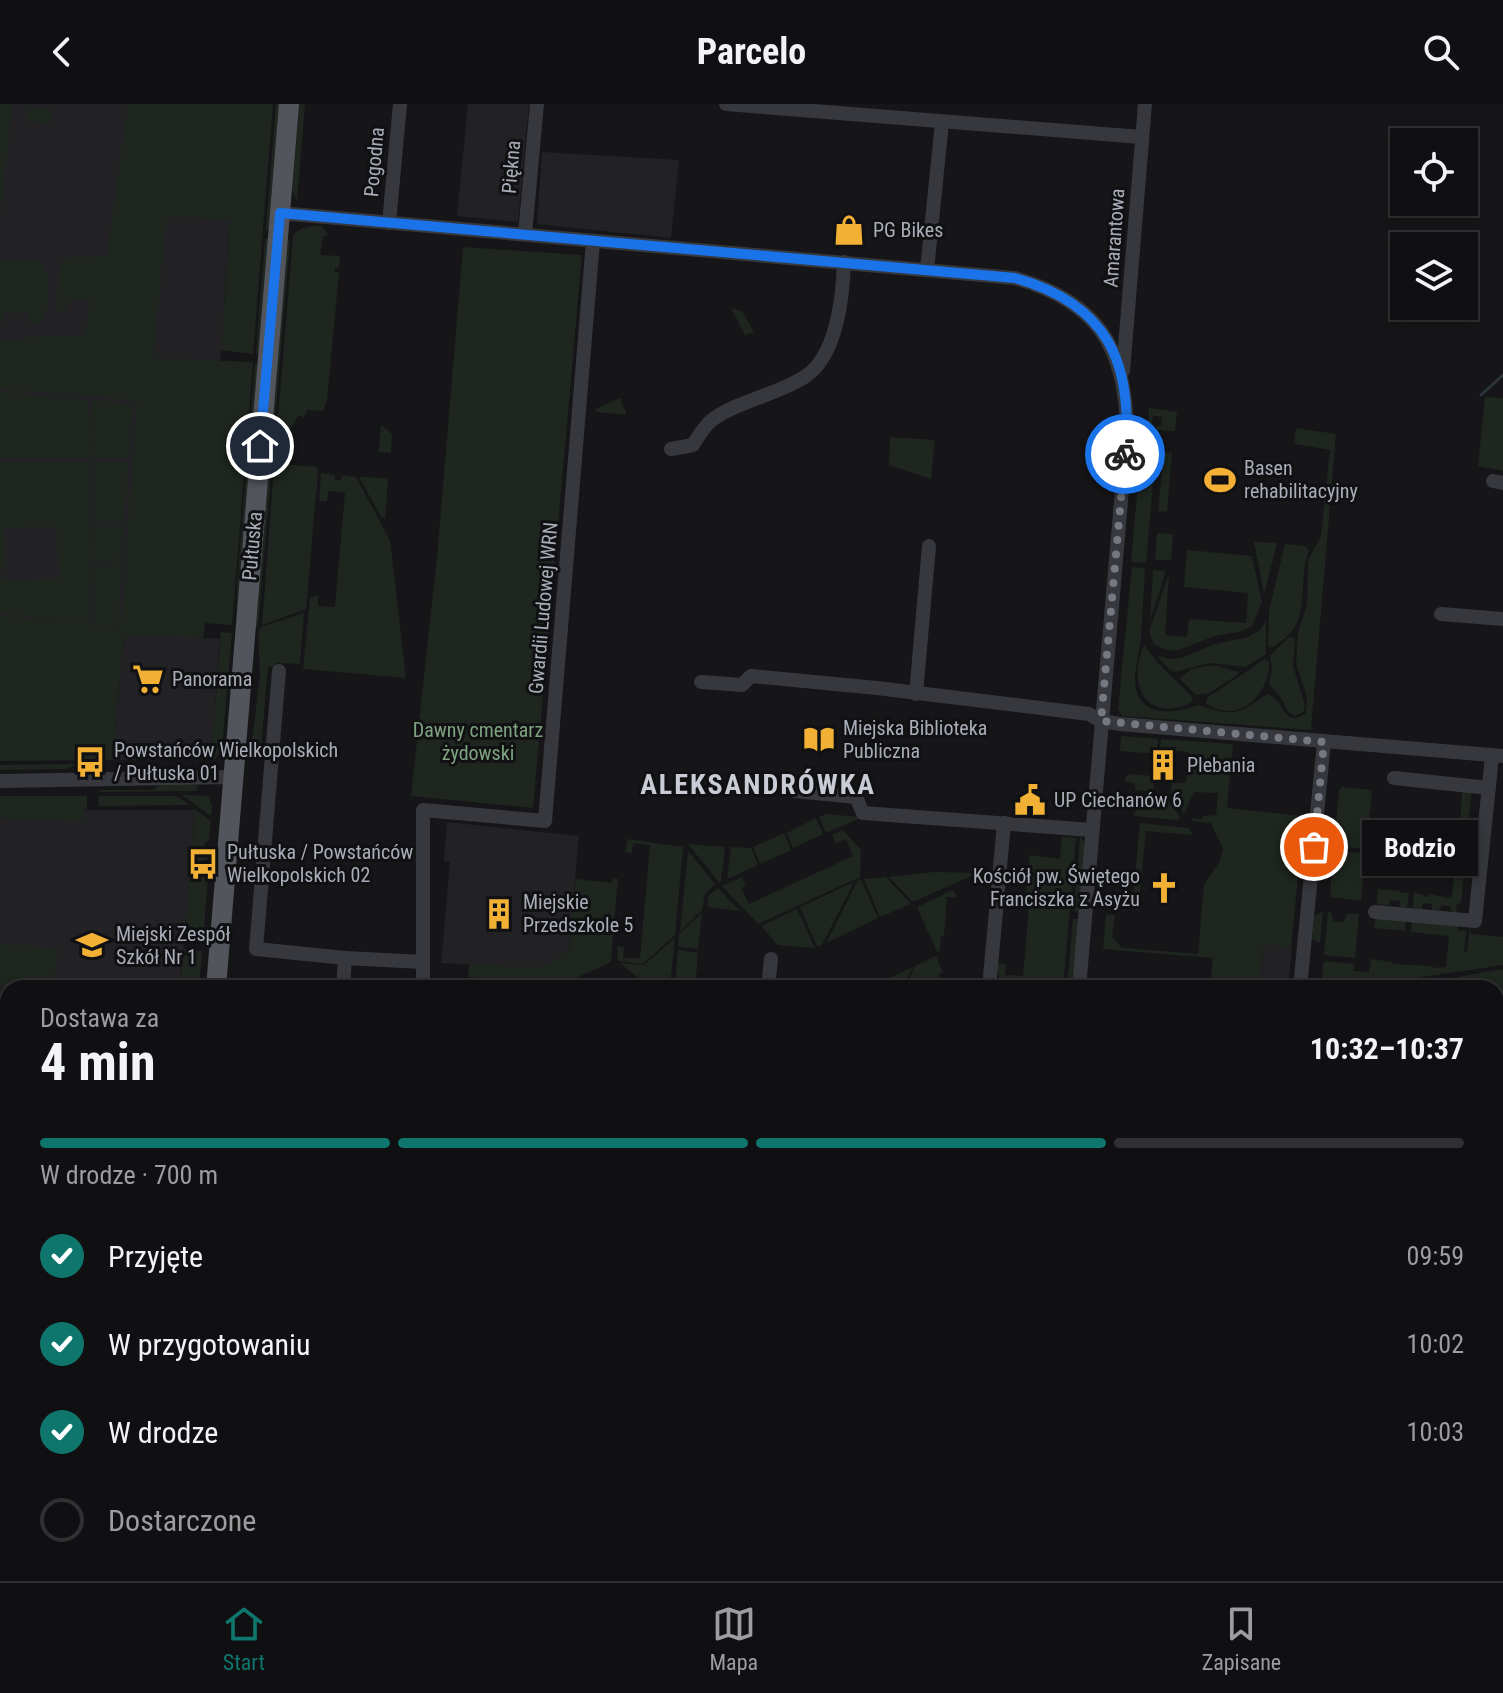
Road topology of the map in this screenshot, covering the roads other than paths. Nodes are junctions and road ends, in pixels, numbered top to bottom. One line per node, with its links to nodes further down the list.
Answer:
1 (289, 104): 8 (main road, Pułtuska)
2 (400, 104): 9 (street, Pogodna)
3 (537, 104): 10 (street, Piękna)
4 (726, 104): 6 (street)
5 (1145, 104): 7 (street, Amarantowa)
6 (942, 122): 7 (street); 13 (street)
7 (1141, 137): 14 (street, Amarantowa)
8 (280, 213): 9 (street); 25 (main road, Pułtuska)
9 (389, 223): 10 (street)
10 (525, 234): 11 (street)
11 (593, 241): 12 (street); 35 (street, Gwardii Ludowej WRN)
12 (844, 262): 13 (street); 15 (street)
13 (927, 270): 14 (street)
14 (1123, 376): 22 (street)
15 (671, 449)
16 (929, 546): 21 (street)
17 (1441, 614): 18 (street)
18 (1503, 619)
19 (279, 671): 33 (street)
20 (701, 682): 21 (street)
21 (916, 694): 22 (street)
22 (1101, 721): 23 (street); 31 (street)
23 (1324, 742): 24 (street); 42 (street)
24 (1497, 756): 28 (street)
25 (232, 777): 27 (street); 36 (main road, Pułtuska)
26 (1394, 778): 28 (street)
27 (0, 781)
28 (1489, 788): 32 (street)
29 (795, 791): 30 (street)
30 (1004, 823): 31 (street); 40 (street)
31 (1092, 830): 41 (street)
32 (1375, 912)
33 (345, 958): 35 (street); 37 (street)
34 (771, 959): 39 (street)
35 (423, 962): 38 (street, Gwardii Ludowej WRN)
36 (217, 980)
37 (344, 980)
38 (423, 980)
39 (769, 980)
40 (990, 980)
41 (1080, 980)
42 (1301, 980)

